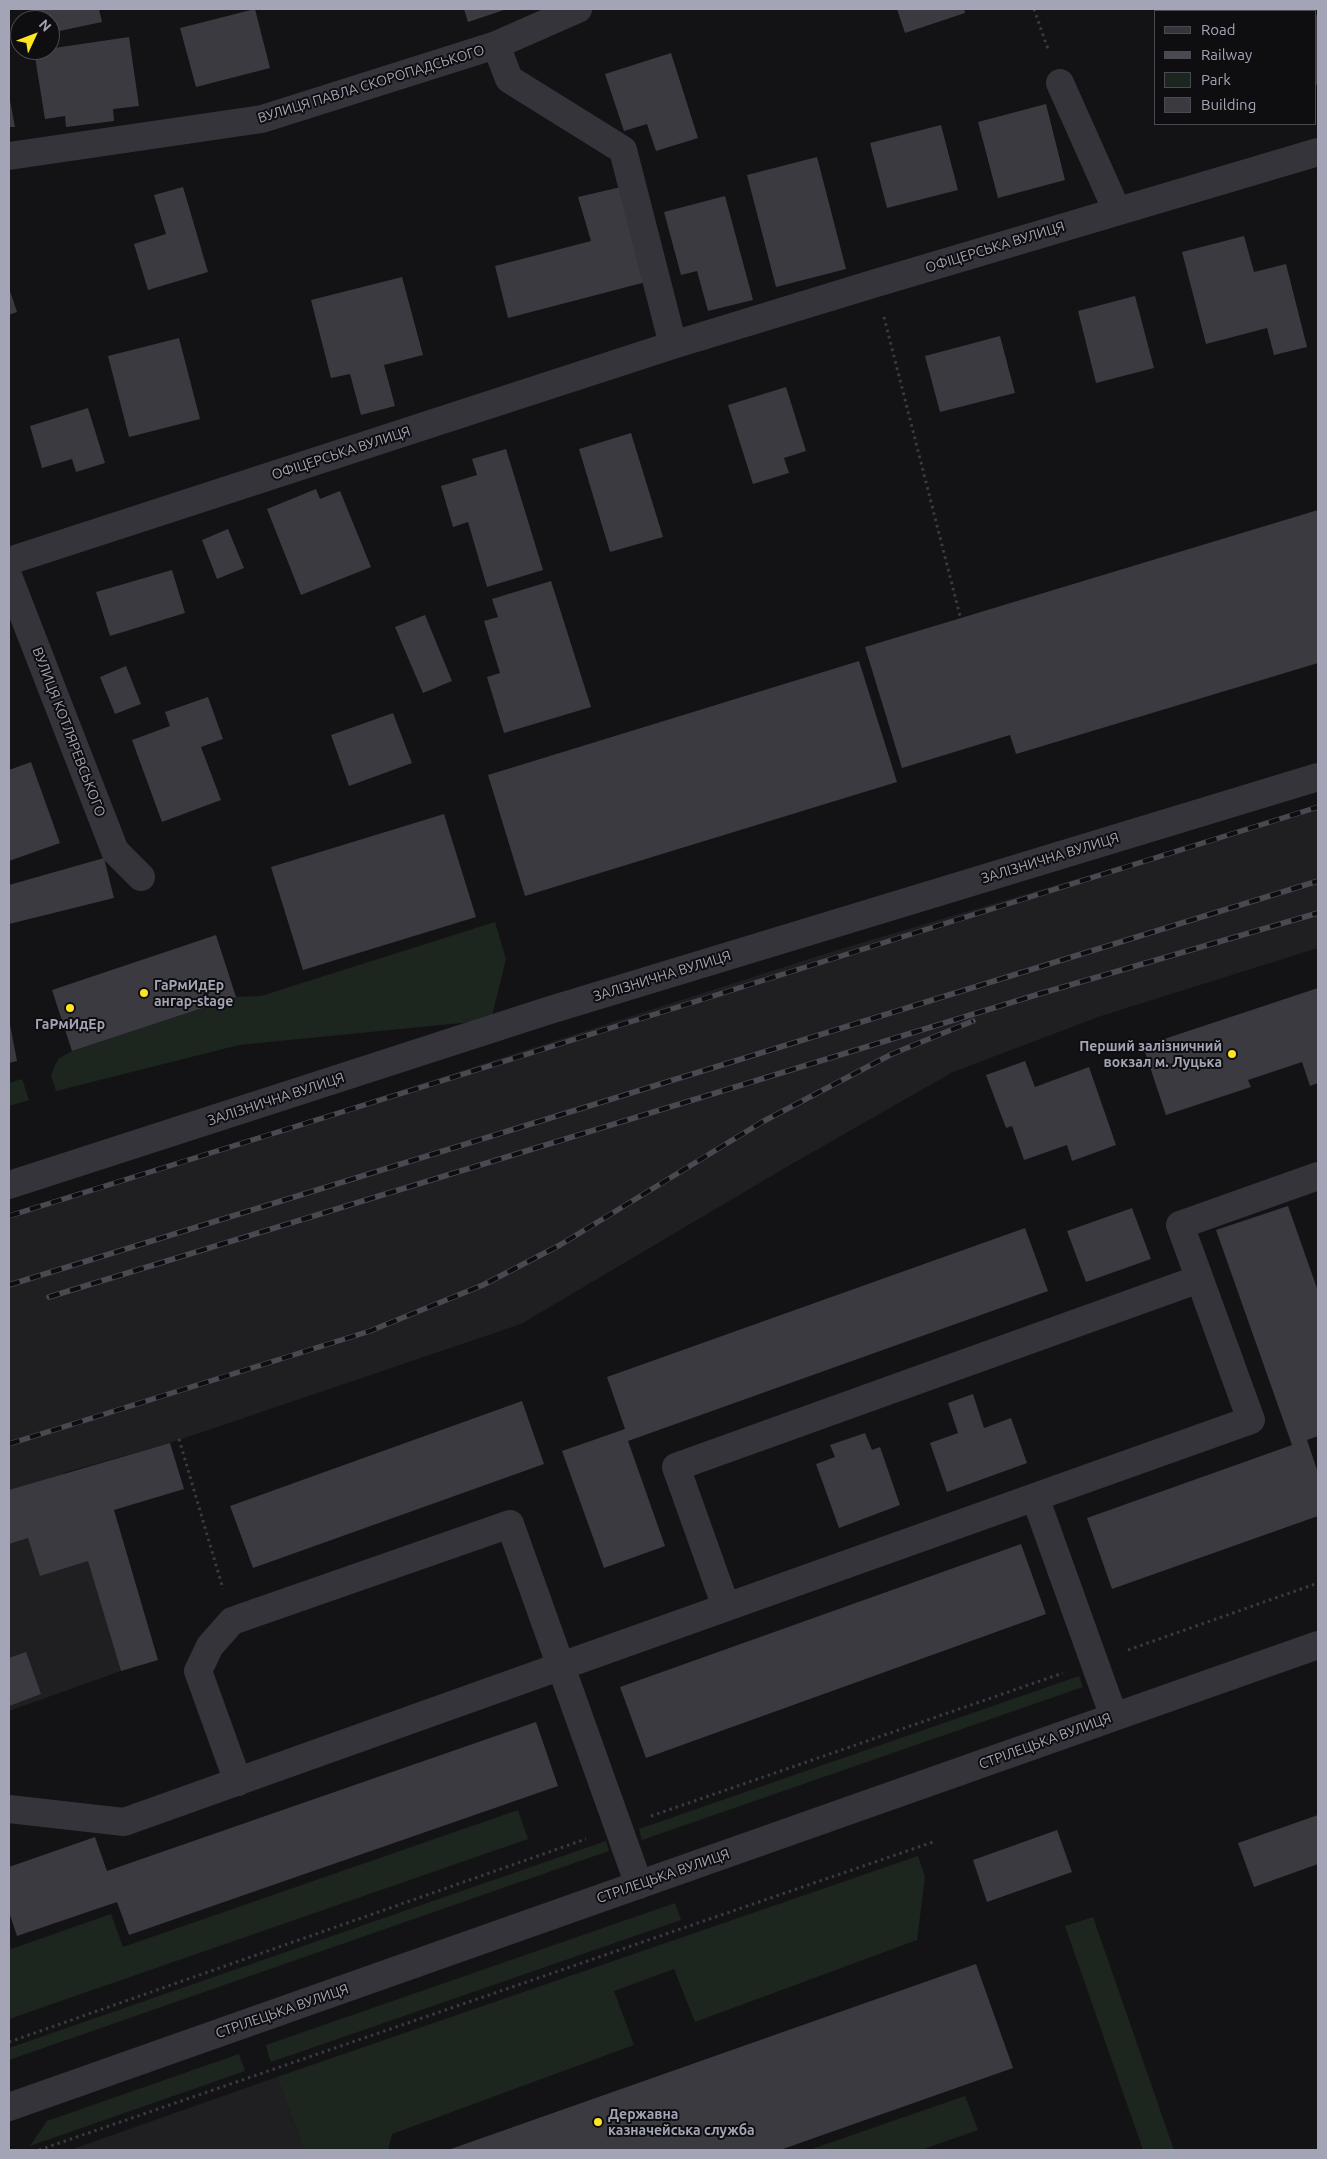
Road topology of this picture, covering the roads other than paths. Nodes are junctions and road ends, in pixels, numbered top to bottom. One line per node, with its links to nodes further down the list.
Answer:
1 (578, 9): 2 (street, ВУЛИЦЯ ПАВЛА СКОРОПАДСЬКОГО)
2 (496, 45): 5 (street, ВУЛИЦЯ ПАВЛА СКОРОПАДСЬКОГО); 7 (street)
3 (1060, 83): 6 (street)
4 (1318, 152): 6 (street, ОФІЦЕРСЬКА ВУЛИЦЯ)
5 (9, 156)
6 (1117, 211): 7 (street, ОФІЦЕРСЬКА ВУЛИЦЯ)
7 (673, 345): 8 (street, ОФІЦЕРСЬКА ВУЛИЦЯ)
8 (9, 560)
9 (9, 578): 11 (street, ВУЛИЦЯ КОТЛЯРЕВСЬКОГО)
10 (1318, 777): 13 (street, ЗАЛІЗНИЧНА ВУЛИЦЯ)
11 (140, 878)
12 (1318, 1176): 14 (street)
13 (9, 1185)
14 (1199, 1280): 15 (street); 16 (street)
15 (1035, 1497): 16 (street); 19 (street)
16 (726, 1608): 18 (street)
17 (1318, 1645): 19 (street, СТРІЛЕЦЬКА ВУЛИЦЯ)
18 (561, 1666): 20 (street); 20 (street); 22 (street)
19 (1114, 1717): 22 (street, СТРІЛЕЦЬКА ВУЛИЦЯ)
20 (238, 1782): 21 (street)
21 (9, 1809)
22 (639, 1885): 23 (street, СТРІЛЕЦЬКА ВУЛИЦЯ)
23 (9, 2108)

